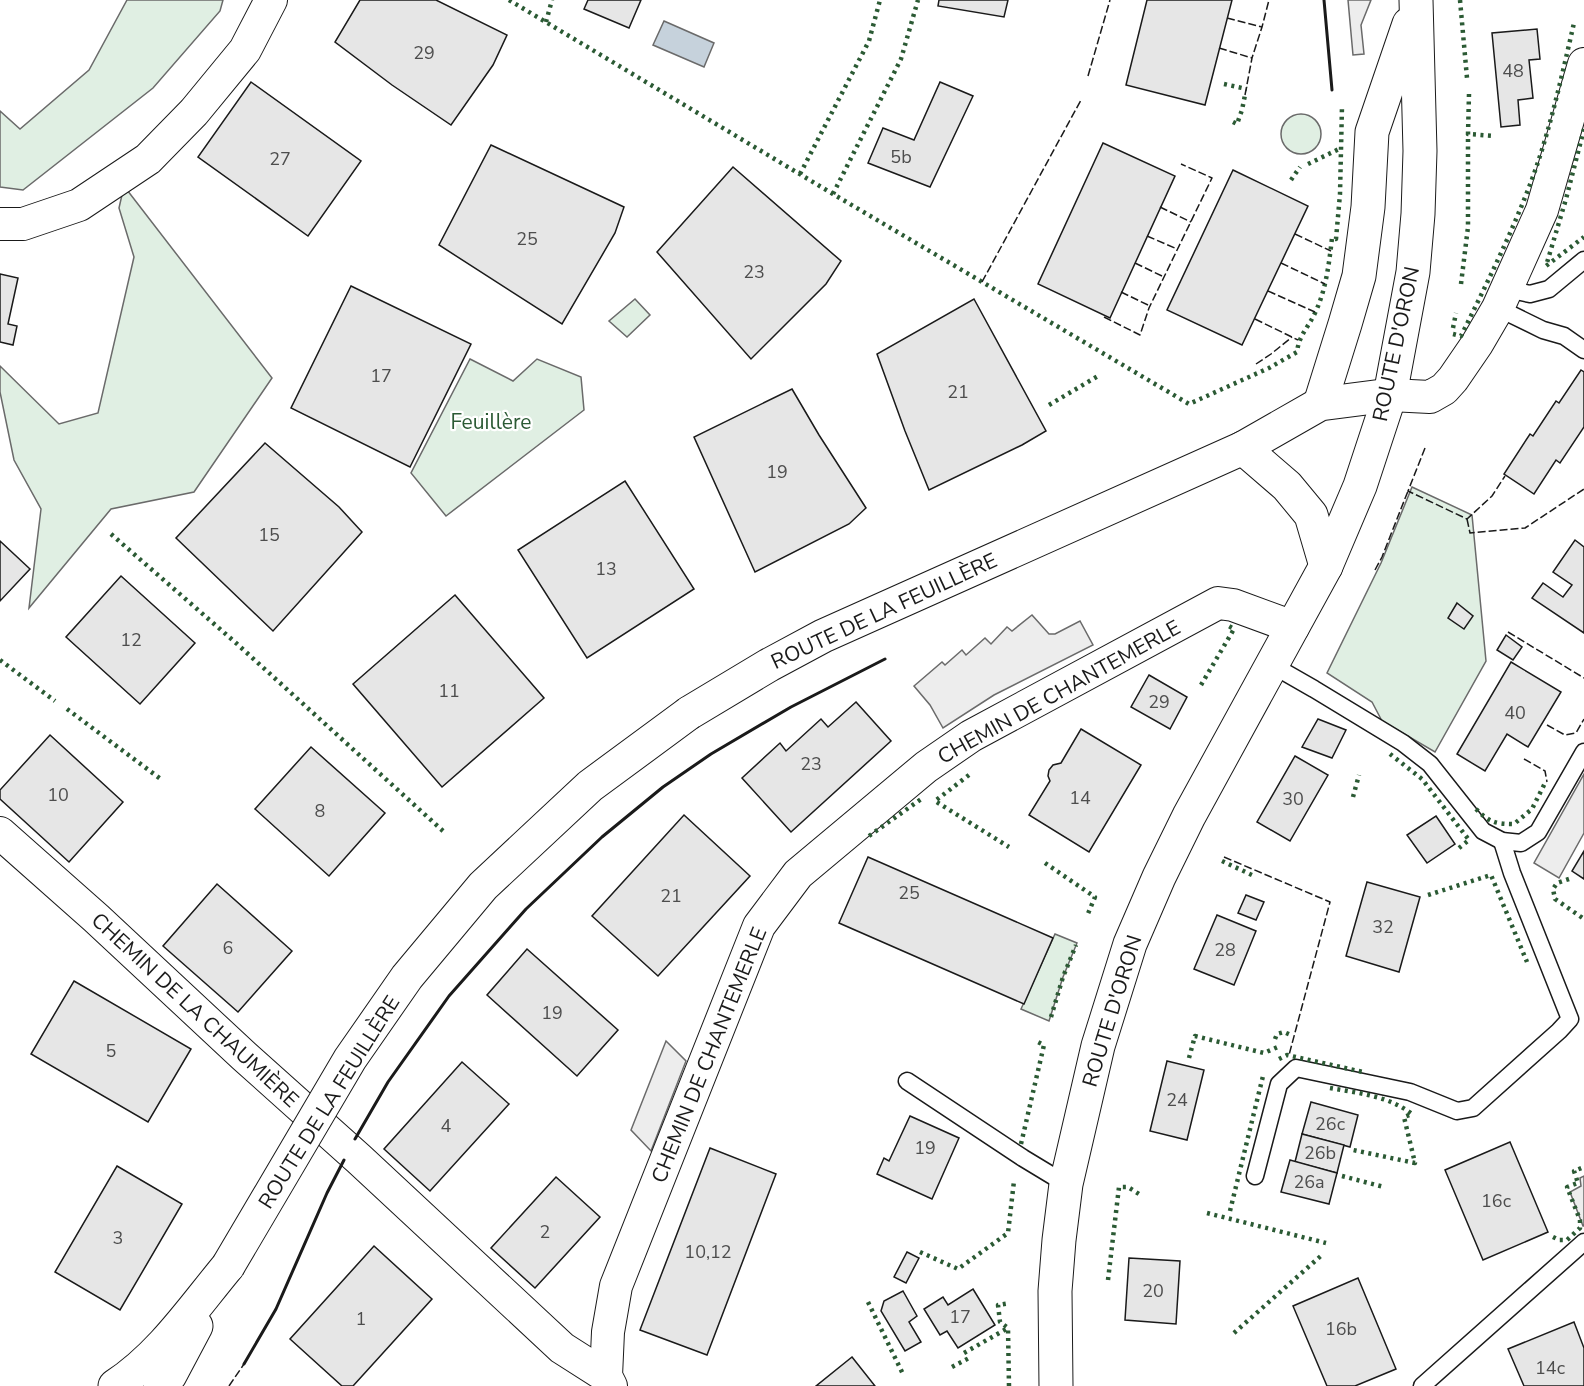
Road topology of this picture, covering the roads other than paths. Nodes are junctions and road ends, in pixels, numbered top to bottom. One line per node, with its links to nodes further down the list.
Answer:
1 (271, 0): 4 (street)
2 (1416, 1): 8 (main road, ROUTE D'ORON); 9 (main road)
3 (1584, 63): 6 (street)
4 (0, 224)
5 (1584, 260): 6 (lane)
6 (1502, 299): 7 (lane); 8 (street)
7 (1584, 350)
8 (1390, 395): 9 (main road, ROUTE DE LA FEUILLÈRE); 11 (main road, ROUTE D'ORON)
9 (1320, 404): 10 (main road, ROUTE DE LA FEUILLÈRE)
10 (1243, 448): 11 (main road); 21 (main road, ROUTE DE LA FEUILLÈRE, bridge)
11 (1326, 566): 12 (main road, ROUTE D'ORON)
12 (1293, 627): 13 (main road, ROUTE D'ORON); 22 (street, CHEMIN DE CHANTEMERLE)
13 (1272, 665): 16 (lane); 19 (main road, ROUTE D'ORON)
14 (1584, 752): 16 (lane)
15 (0, 833): 22 (street, CHEMIN DE LA CHAUMIÈRE)
16 (1502, 841): 18 (lane)
17 (907, 1081): 19 (lane)
18 (1255, 1176)
19 (1066, 1184): 25 (main road, ROUTE D'ORON)
20 (1584, 1242): 26 (lane)
21 (228, 1266): 23 (main road, ROUTE DE LA FEUILLÈRE); 24 (main road, ROUTE DE LA FEUILLÈRE)
22 (608, 1381)
23 (115, 1386)
24 (160, 1386)
25 (1056, 1386)
26 (1422, 1386)

